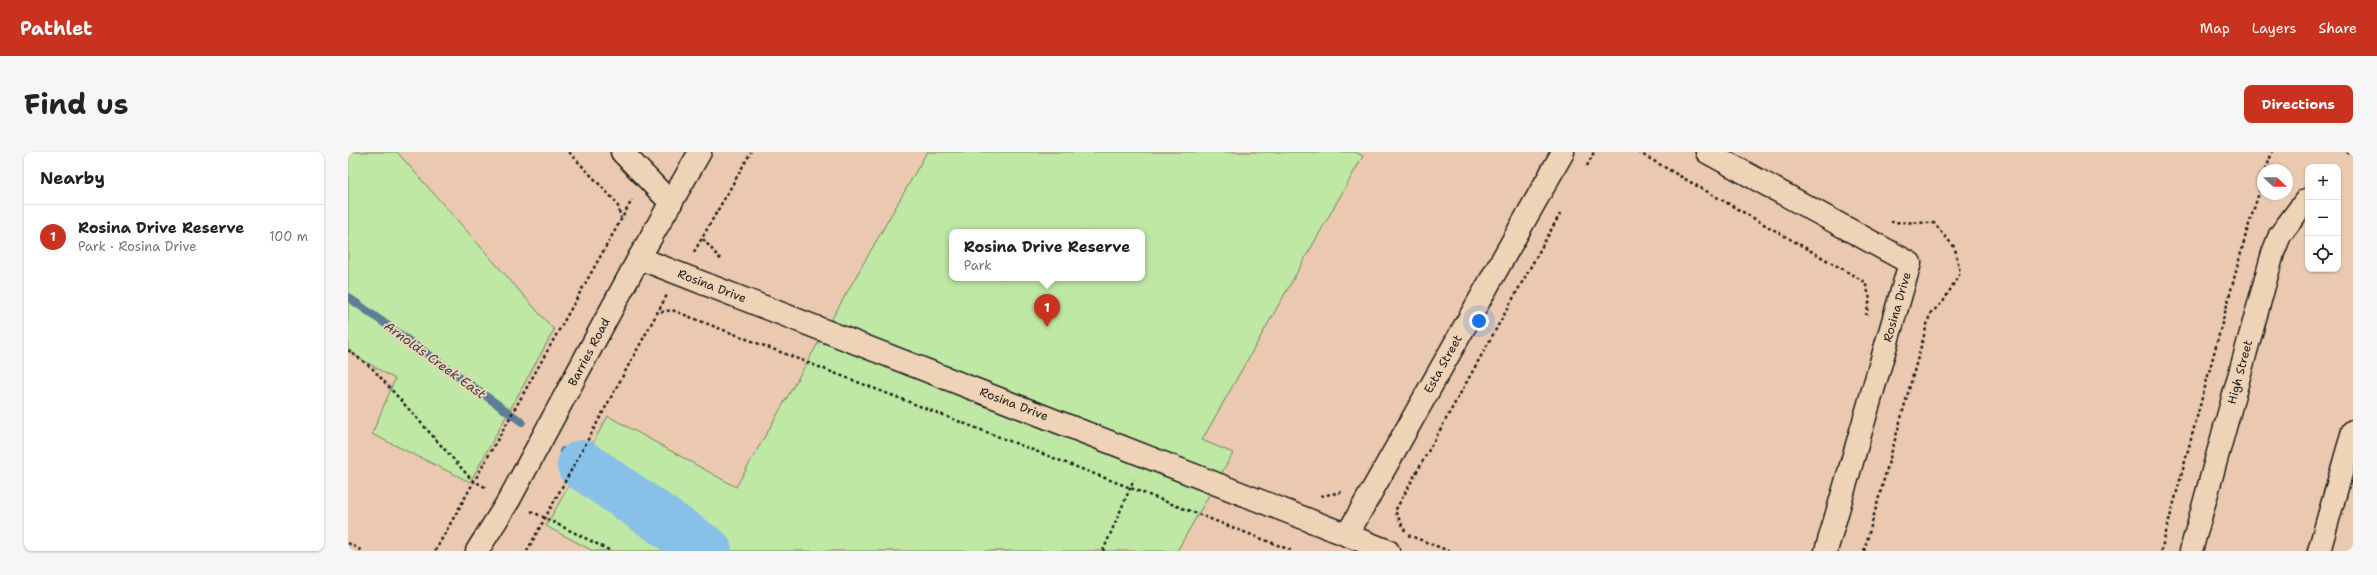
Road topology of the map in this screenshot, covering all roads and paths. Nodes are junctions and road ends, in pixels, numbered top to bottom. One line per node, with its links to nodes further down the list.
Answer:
1 (569, 152): 19 (path)
2 (622, 152): 14 (street)
3 (700, 152): 17 (street, Barries Road)
4 (751, 152): 21 (path)
5 (1563, 152): 32 (street, Esta Street)
6 (1594, 152): 13 (path)
7 (1638, 152): 23 (path)
8 (1706, 152): 42 (street, Rosina Drive)
9 (2272, 152): 12 (path)
10 (2347, 152): 11 (path)
11 (2353, 156)
12 (2268, 164)
13 (1583, 173)
14 (645, 176): 17 (street); 19 (path)
15 (2257, 199): 43 (path)
16 (2305, 201): 44 (street, High Street)
17 (671, 203): 20 (street, Barries Road)
18 (1564, 207): 31 (path)
19 (622, 218): 27 (path)
20 (639, 258): 21 (street, Rosina Drive); 29 (street, Barries Road)
21 (680, 274): 22 (path); 26 (street, Rosina Drive)
22 (655, 313): 28 (path); 30 (path)
23 (1864, 322)
24 (348, 350): 27 (path)
25 (2353, 431): 45 (street)
26 (1145, 456): 28 (path); 32 (street, Rosina Drive)
27 (475, 481): 29 (path); 35 (path)
28 (1131, 487): 39 (path); 40 (path)
29 (509, 500): 30 (path); 36 (street, Barries Road)
30 (545, 518): 37 (path); 38 (path)
31 (1406, 534)
32 (1347, 535): 41 (street, Rosina Drive)
33 (348, 543): 34 (path)
34 (362, 551)
35 (435, 551)
36 (477, 551)
37 (527, 551)
38 (611, 551)
39 (1103, 551)
40 (1293, 551)
41 (1388, 551)
42 (1826, 551)
43 (2161, 551)
44 (2191, 551)
45 (2319, 551)

